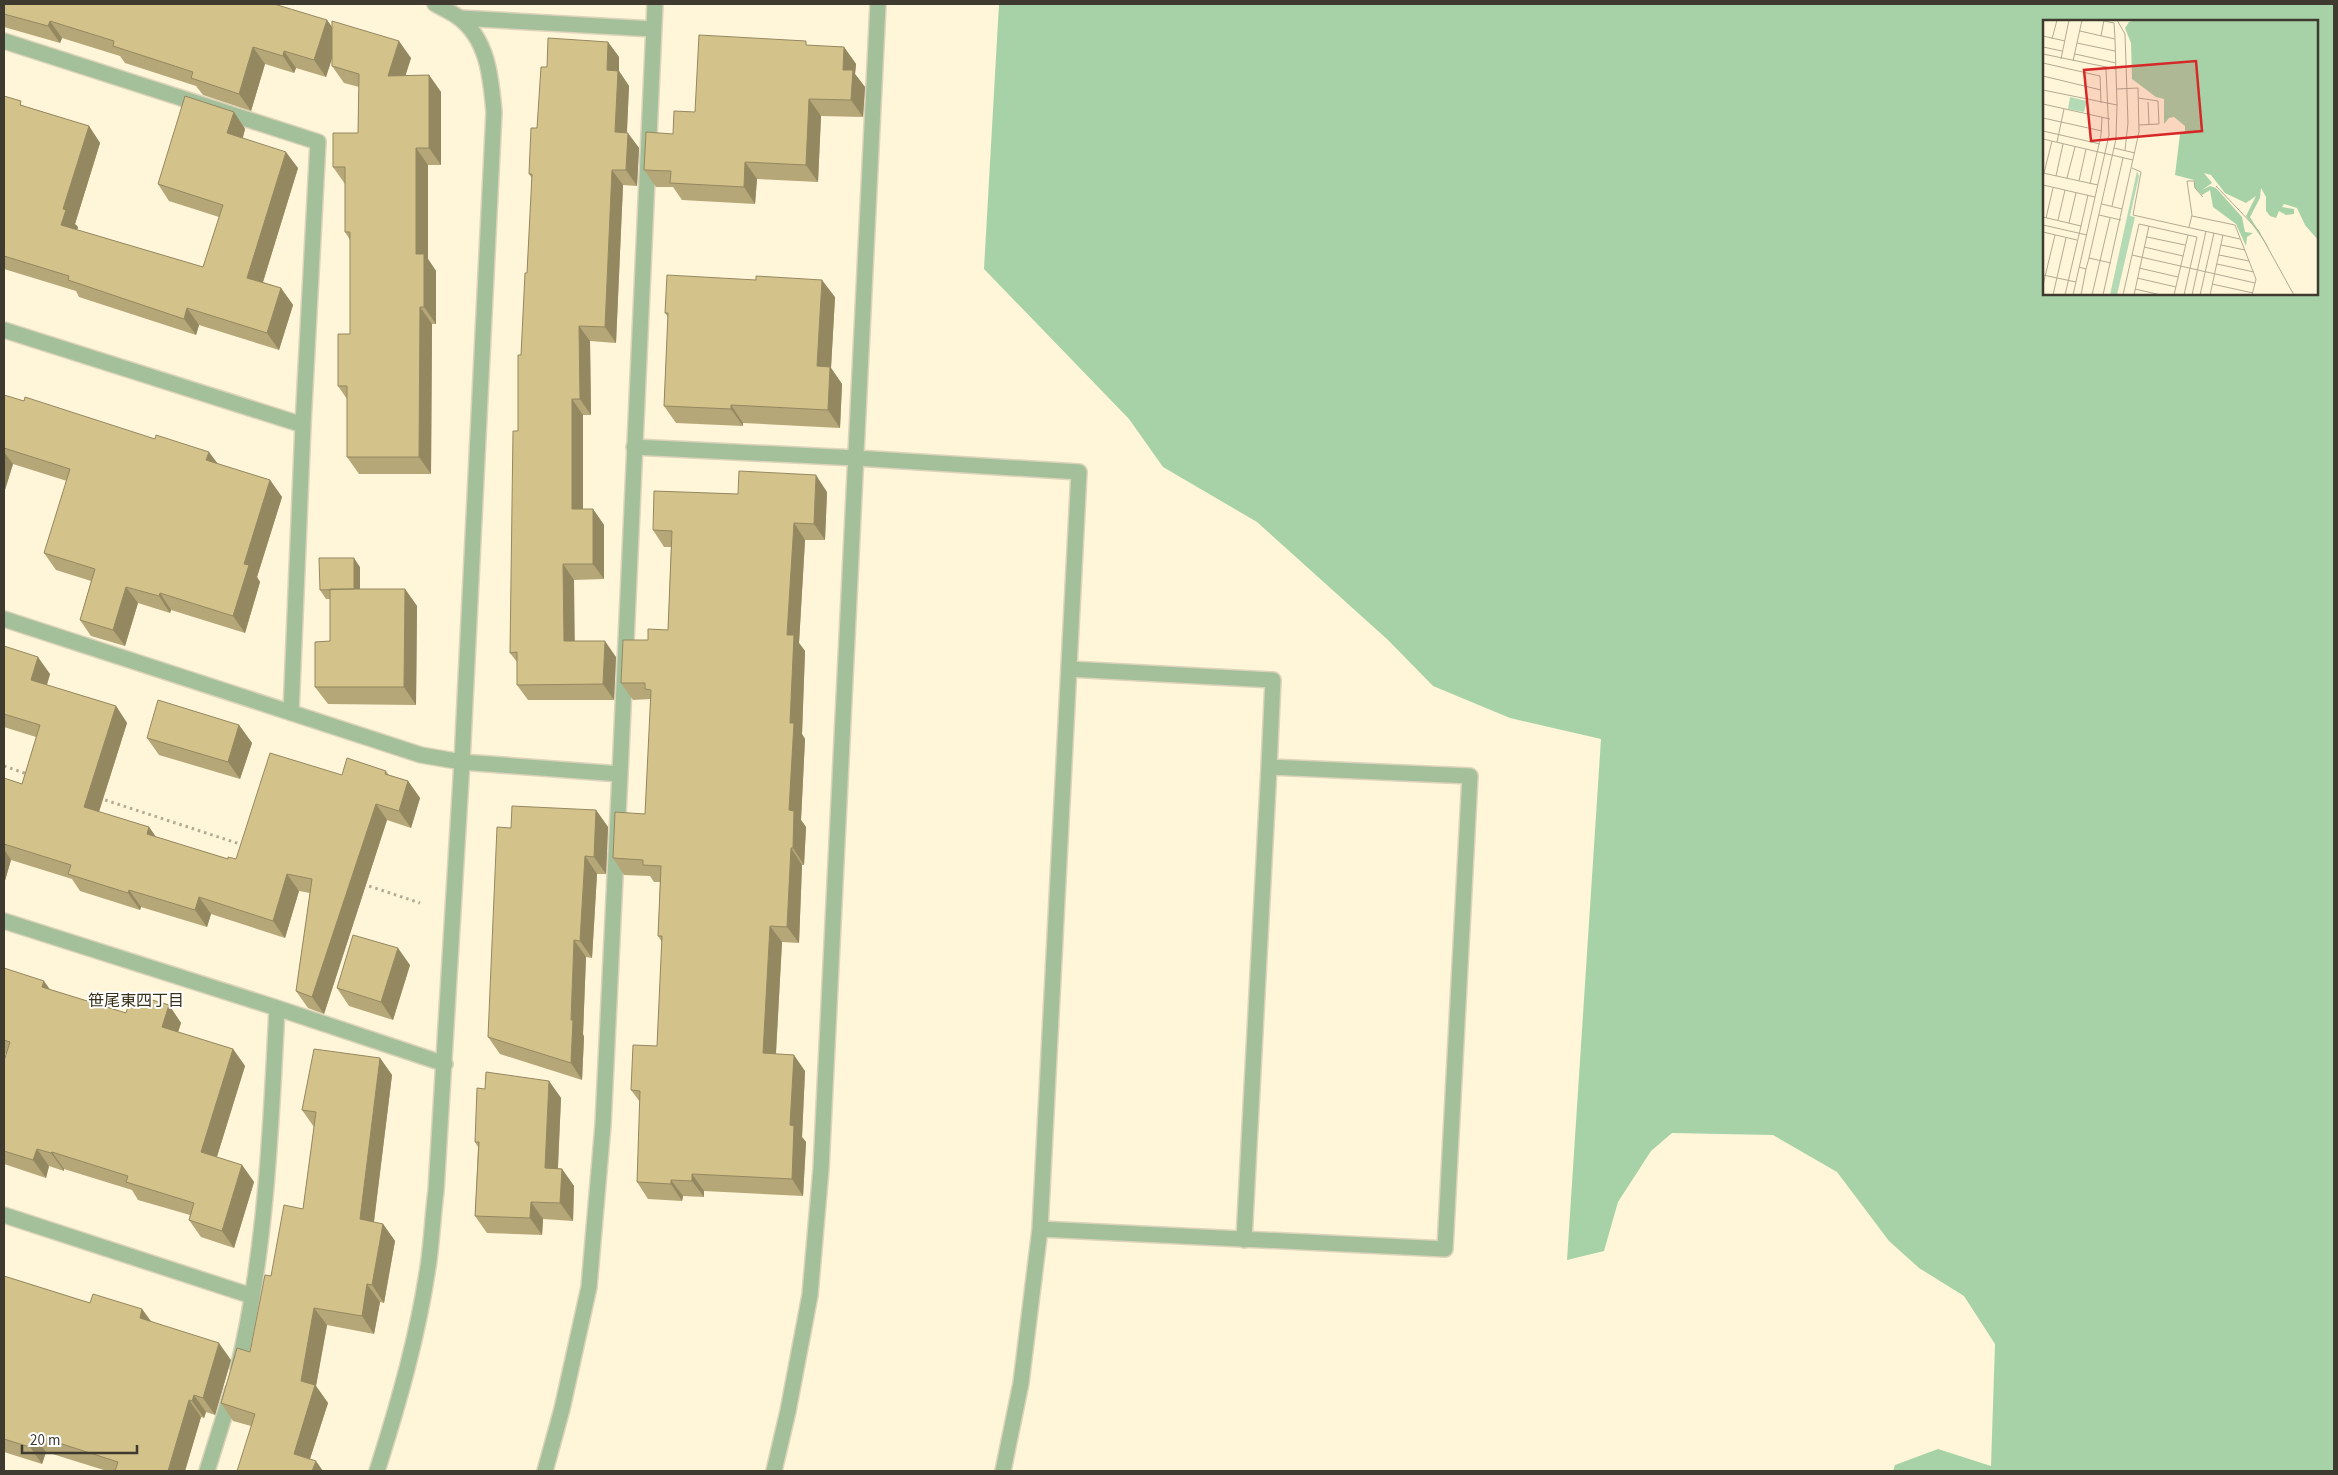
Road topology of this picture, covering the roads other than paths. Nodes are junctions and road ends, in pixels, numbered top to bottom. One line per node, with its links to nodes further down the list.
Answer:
1 (435, 4): 4 (street)
2 (655, 4): 5 (street)
3 (878, 4): 10 (street)
4 (460, 18): 5 (street); 14 (street)
5 (653, 30): 9 (street)
6 (4, 41): 8 (street)
7 (4, 330): 8 (street)
8 (302, 426): 13 (street)
9 (634, 448): 10 (street); 16 (street)
10 (856, 458): 12 (street); 27 (street)
11 (4, 619): 13 (street)
12 (1069, 669): 15 (street); 21 (street)
13 (290, 713): 14 (street)
14 (462, 762): 16 (street); 19 (street)
15 (1269, 767): 22 (street); 22 (street)
16 (620, 774): 26 (street)
17 (4, 921): 18 (street)
18 (277, 1008): 19 (street); 23 (street)
19 (445, 1064): 25 (street)
20 (4, 1215): 23 (street)
21 (1040, 1229): 22 (street); 28 (street)
22 (1244, 1240)
23 (252, 1296): 24 (street)
24 (207, 1471)
25 (377, 1471)
26 (545, 1471)
27 (774, 1471)
28 (1003, 1471)

